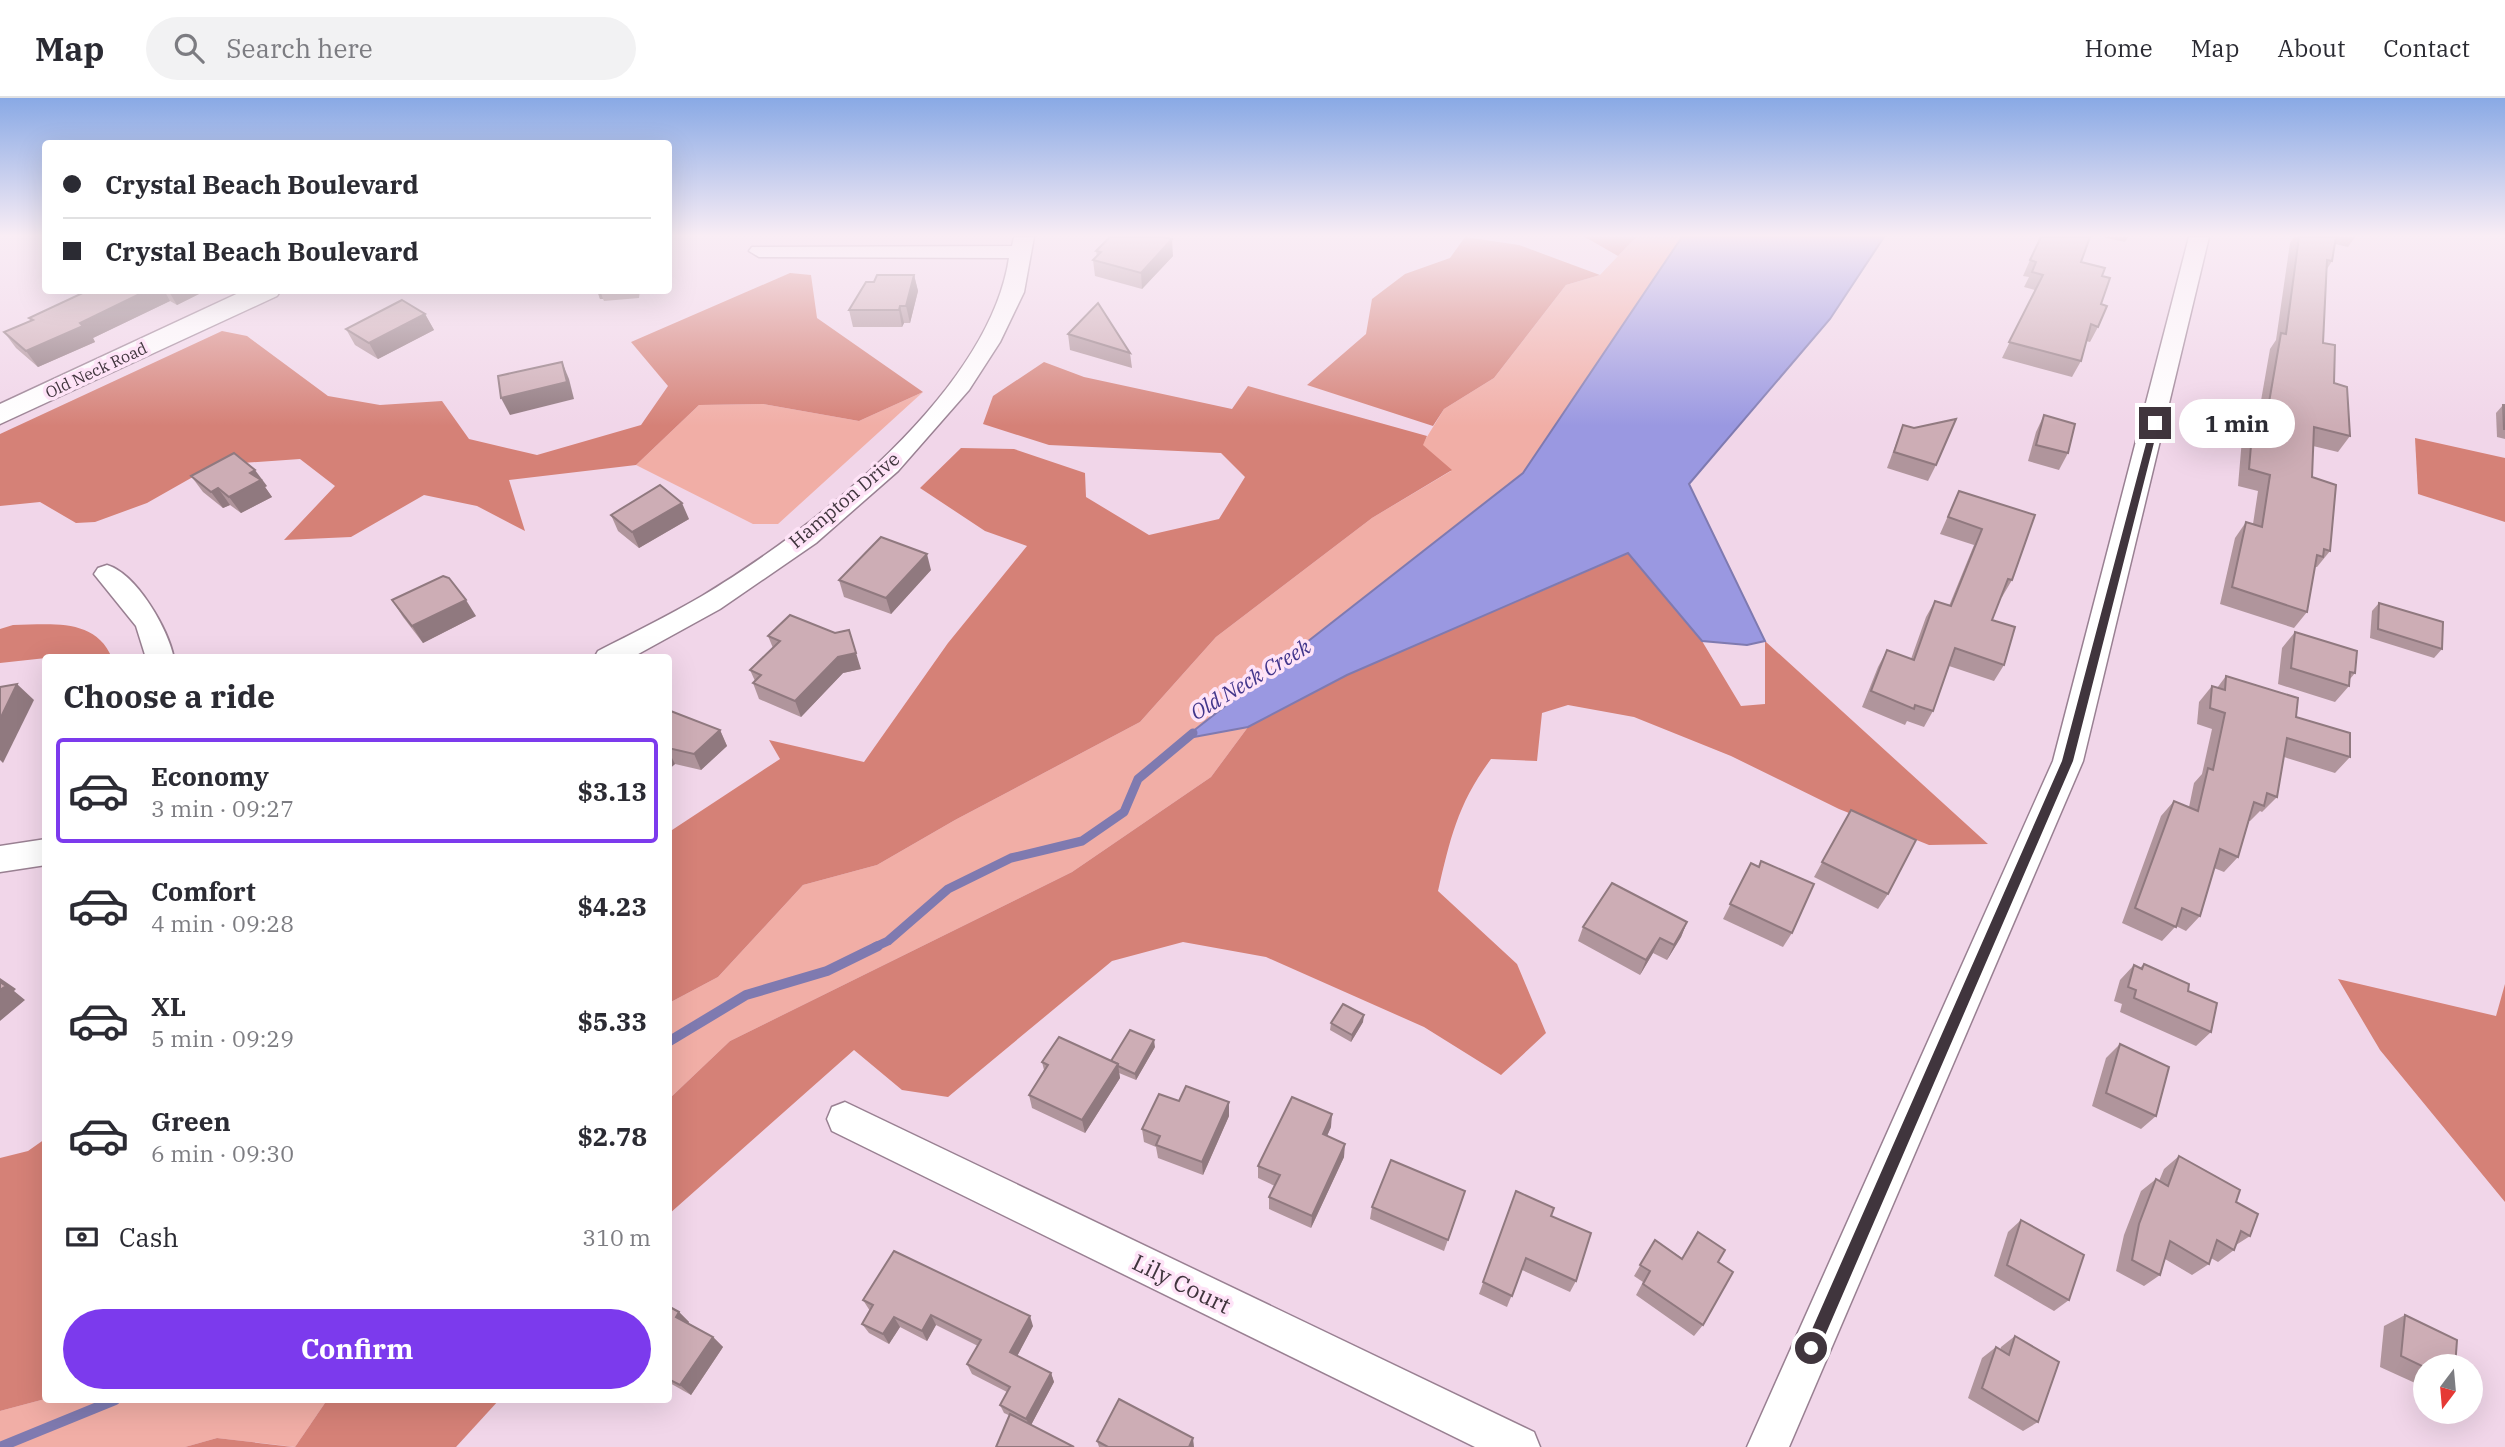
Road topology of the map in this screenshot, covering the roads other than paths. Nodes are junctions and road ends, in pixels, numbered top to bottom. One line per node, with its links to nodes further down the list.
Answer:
1 (247, 300): 4 (street, Old Neck Road)
2 (1010, 300): 7 (street, Hampton Drive)
3 (2184, 300): 12 (street)
4 (0, 415)
5 (107, 574): 6 (street)
6 (160, 654)
7 (615, 654)
8 (42, 853): 9 (street)
9 (0, 859)
10 (845, 1119): 11 (street, Lily Court)
11 (1520, 1447)
12 (1768, 1447)

